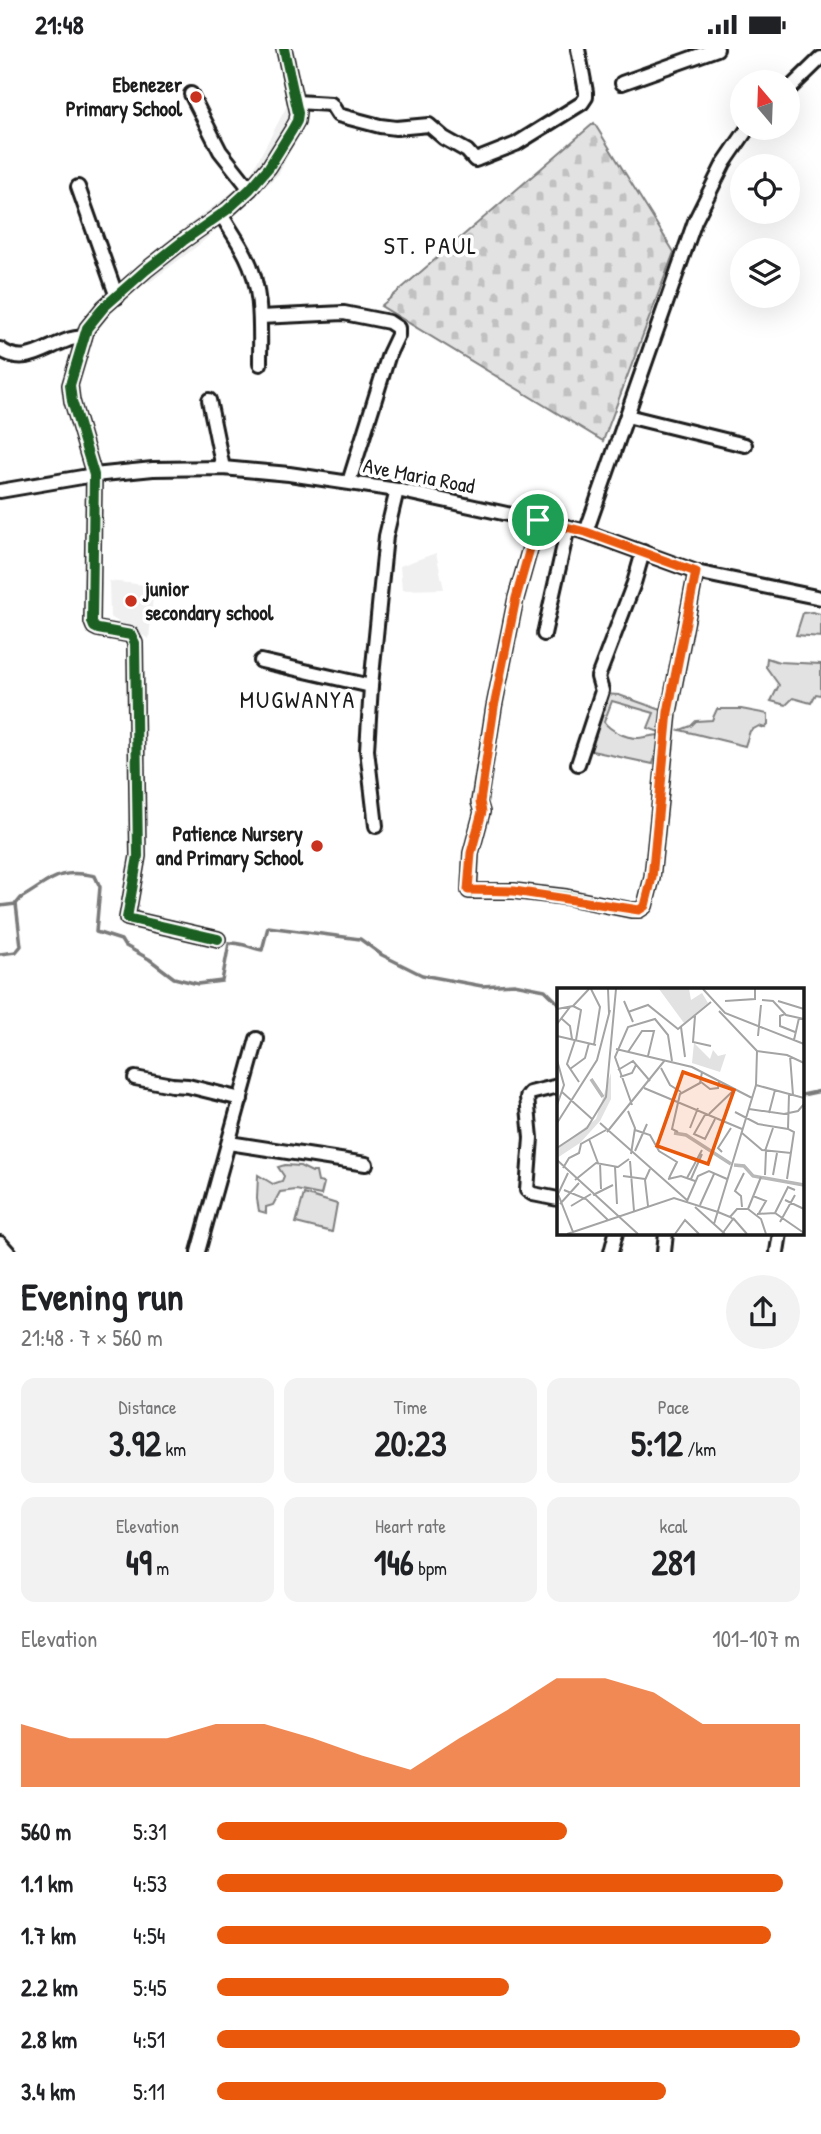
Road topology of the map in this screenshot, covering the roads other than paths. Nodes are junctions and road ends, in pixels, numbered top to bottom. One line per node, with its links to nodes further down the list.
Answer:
1 (284, 49): 8 (street)
2 (578, 49): 8 (street)
3 (717, 49): 6 (street)
4 (821, 58): 5 (street)
5 (800, 78)
6 (622, 83)
7 (191, 94): 11 (street)
8 (296, 102): 11 (street)
9 (740, 140): 19 (street)
10 (78, 187): 13 (street)
11 (250, 189): 12 (street)
12 (221, 214): 13 (street); 14 (street)
13 (117, 297): 15 (street)
14 (260, 317): 17 (street); 23 (street)
15 (84, 337): 16 (street); 22 (street)
16 (0, 349)
17 (260, 364)
18 (209, 400): 21 (street)
19 (627, 416): 20 (street); 28 (street)
20 (745, 445)
21 (223, 468): 22 (street, Ave Maria Road); 23 (street, Ave Maria Road)
22 (94, 475): 25 (street, Ave Maria Road); 37 (street)
23 (349, 482): 24 (street, Ave Maria Road)
24 (397, 490): 26 (street, Ave Maria Road); 34 (street)
25 (0, 491)
26 (538, 520): 27 (street, Ave Maria Road); 30 (street)
27 (568, 527): 28 (street, Ave Maria Road); 32 (street)
28 (586, 532): 29 (street, Ave Maria Road)
29 (643, 552): 30 (street, Ave Maria Road); 35 (street)
30 (696, 572): 31 (street, Ave Maria Road)
31 (821, 598)
32 (544, 635)
33 (261, 661): 34 (street)
34 (370, 686): 36 (street)
35 (578, 764)
36 (376, 826)
37 (218, 939)
38 (257, 1039): 41 (street)
39 (135, 1078): 41 (street)
40 (557, 1086): 44 (street)
41 (241, 1099): 42 (street)
42 (229, 1143): 43 (street); 50 (street)
43 (366, 1164)
44 (557, 1199)
45 (616, 1234): 51 (street)
46 (666, 1234): 52 (street)
47 (780, 1234): 53 (street)
48 (0, 1243): 49 (street)
49 (8, 1252)
50 (198, 1252)
51 (611, 1252)
52 (664, 1252)
53 (777, 1252)

